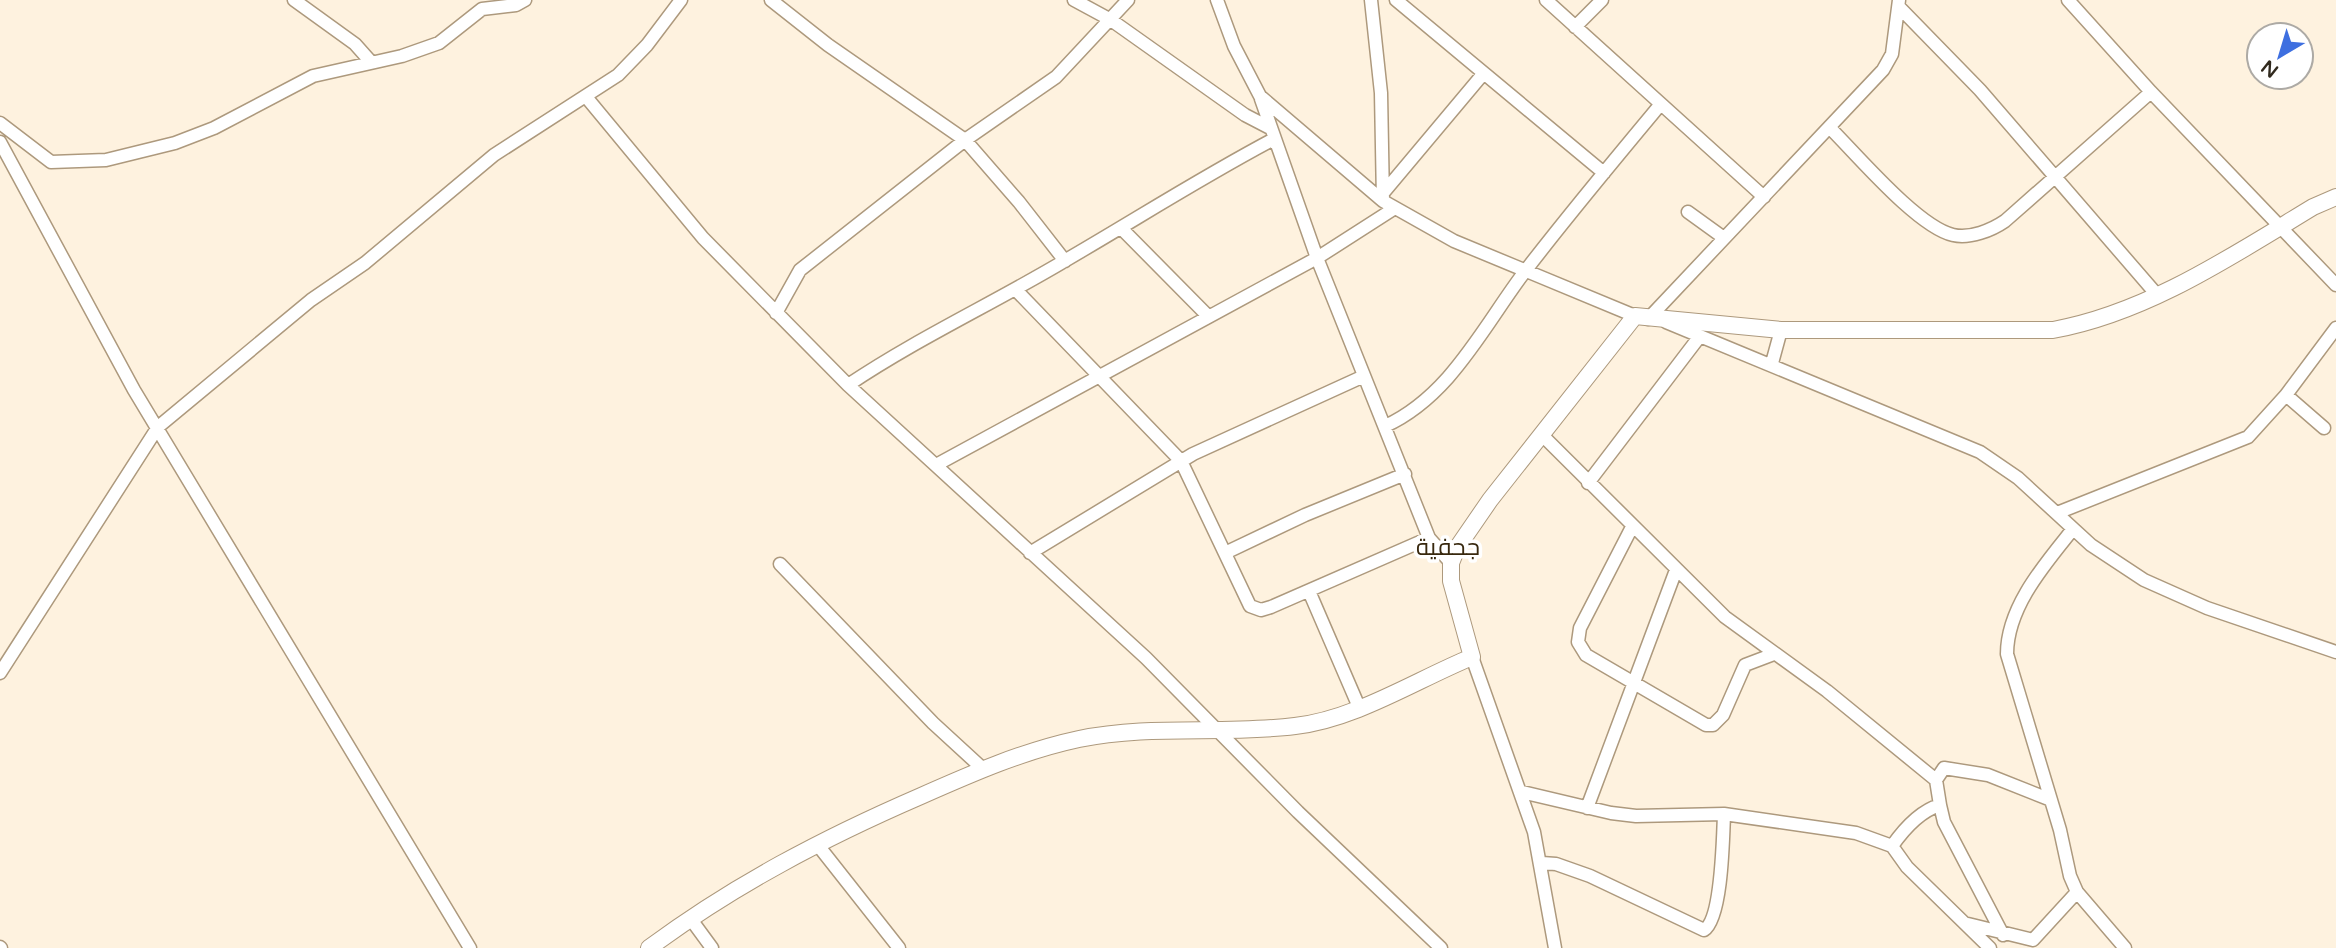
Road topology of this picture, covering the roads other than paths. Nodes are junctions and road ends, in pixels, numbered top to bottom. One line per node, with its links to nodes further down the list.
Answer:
1 (525, 0): 14 (street)
2 (681, 0): 21 (street)
3 (771, 0): 26 (street)
4 (1074, 0): 15 (street)
5 (1128, 0): 15 (street)
6 (1217, 0): 20 (street)
7 (1371, 0): 30 (street)
8 (1396, 0): 18 (street)
9 (1546, 0): 16 (street)
10 (1602, 0): 16 (street)
11 (2068, 0): 19 (street)
12 (299, 1): 17 (street)
13 (1900, 4): 24 (street); 29 (street)
14 (479, 5): 17 (street)
15 (1111, 20): 25 (street); 26 (street)
16 (1575, 27): 22 (street)
17 (371, 62): 23 (street)
18 (1483, 74): 28 (street); 30 (street)
19 (2151, 92): 29 (street); 36 (street)
20 (1260, 96): 25 (street); 30 (street)
21 (587, 98): 44 (street); 57 (street)
22 (1660, 105): 28 (street); 31 (street)
23 (0, 123)
24 (1831, 129): 29 (street); 31 (street)
25 (1272, 134): 35 (street); 38 (street)
26 (965, 140): 39 (street); 44 (street)
27 (0, 142): 57 (street)
28 (1604, 173): 40 (street)
29 (2054, 176): 43 (street)
30 (1383, 197): 33 (street)
31 (1764, 197): 37 (street)
32 (2336, 197): 36 (main road)
33 (1395, 208): 38 (street); 40 (street)
34 (1688, 212): 37 (street)
35 (1121, 228): 39 (street); 45 (street)
36 (2279, 228): 41 (street); 43 (main road)
37 (1724, 238): 46 (street)
38 (1317, 258): 45 (street); 53 (street)
39 (1065, 261): 42 (street)
40 (1524, 272): 46 (street); 56 (street)
41 (2336, 285)
42 (1015, 289): 52 (street); 54 (street)
43 (2158, 296): 49 (main road)
44 (776, 313): 54 (street)
45 (1208, 316): 52 (street)
46 (1641, 318): 47 (main road); 59 (main road)
47 (1666, 321): 49 (main road); 50 (street)
48 (2336, 328): 55 (street)
49 (1781, 330): 51 (street)
50 (1700, 337): 51 (street); 63 (street)
51 (1772, 363): 64 (street)
52 (1100, 376): 60 (street); 61 (street)
53 (1364, 376): 56 (street); 60 (street)
54 (848, 385): 61 (street)
55 (2286, 395): 58 (street); 64 (street)
56 (1385, 426): 62 (street)
57 (158, 427): 77 (street); 97 (street)
58 (2324, 428)
59 (1541, 434): 63 (street); 70 (main road)
60 (1181, 461): 68 (street); 69 (street)
61 (936, 465): 68 (street)
62 (1405, 474): 67 (street); 69 (street)
63 (1588, 483): 65 (street)
64 (2057, 513): 66 (street)
65 (1632, 527): 72 (street); 78 (street)
66 (2073, 529): 74 (street); 84 (street)
67 (1429, 538): 70 (street); 73 (street)
68 (1030, 553): 80 (street)
69 (1225, 553): 73 (street)
70 (1451, 563): 76 (main road)
71 (780, 564): 81 (street)
72 (1676, 570): 75 (street); 78 (street)
73 (1309, 592): 79 (street)
74 (2336, 652)
75 (1774, 654): 78 (street); 82 (street)
76 (1472, 657): 79 (main road); 83 (street)
77 (0, 673)
78 (1633, 684): 86 (street)
79 (1359, 707): 80 (main road)
80 (1219, 730): 81 (main road); 101 (street)
81 (982, 768): 88 (main road)
82 (1936, 780): 84 (street); 85 (street)
83 (1522, 792): 86 (street); 90 (street)
84 (2051, 800): 91 (street)
85 (1940, 805): 89 (street); 94 (street)
86 (1587, 808): 87 (street)
87 (1724, 814): 89 (street); 90 (street)
88 (817, 844): 92 (main road); 100 (street)
89 (1892, 846): 93 (street)
90 (1542, 863): 102 (street)
91 (2077, 892): 94 (street); 95 (street)
92 (690, 918): 98 (main road); 99 (street)
93 (1968, 924): 94 (street); 96 (street)
94 (2003, 935)
95 (2120, 943): 103 (street)
96 (1985, 946)
97 (470, 948)
98 (649, 948)
99 (712, 948)
100 (899, 948)
101 (1441, 948)
102 (1555, 948)
103 (2105, 948)

